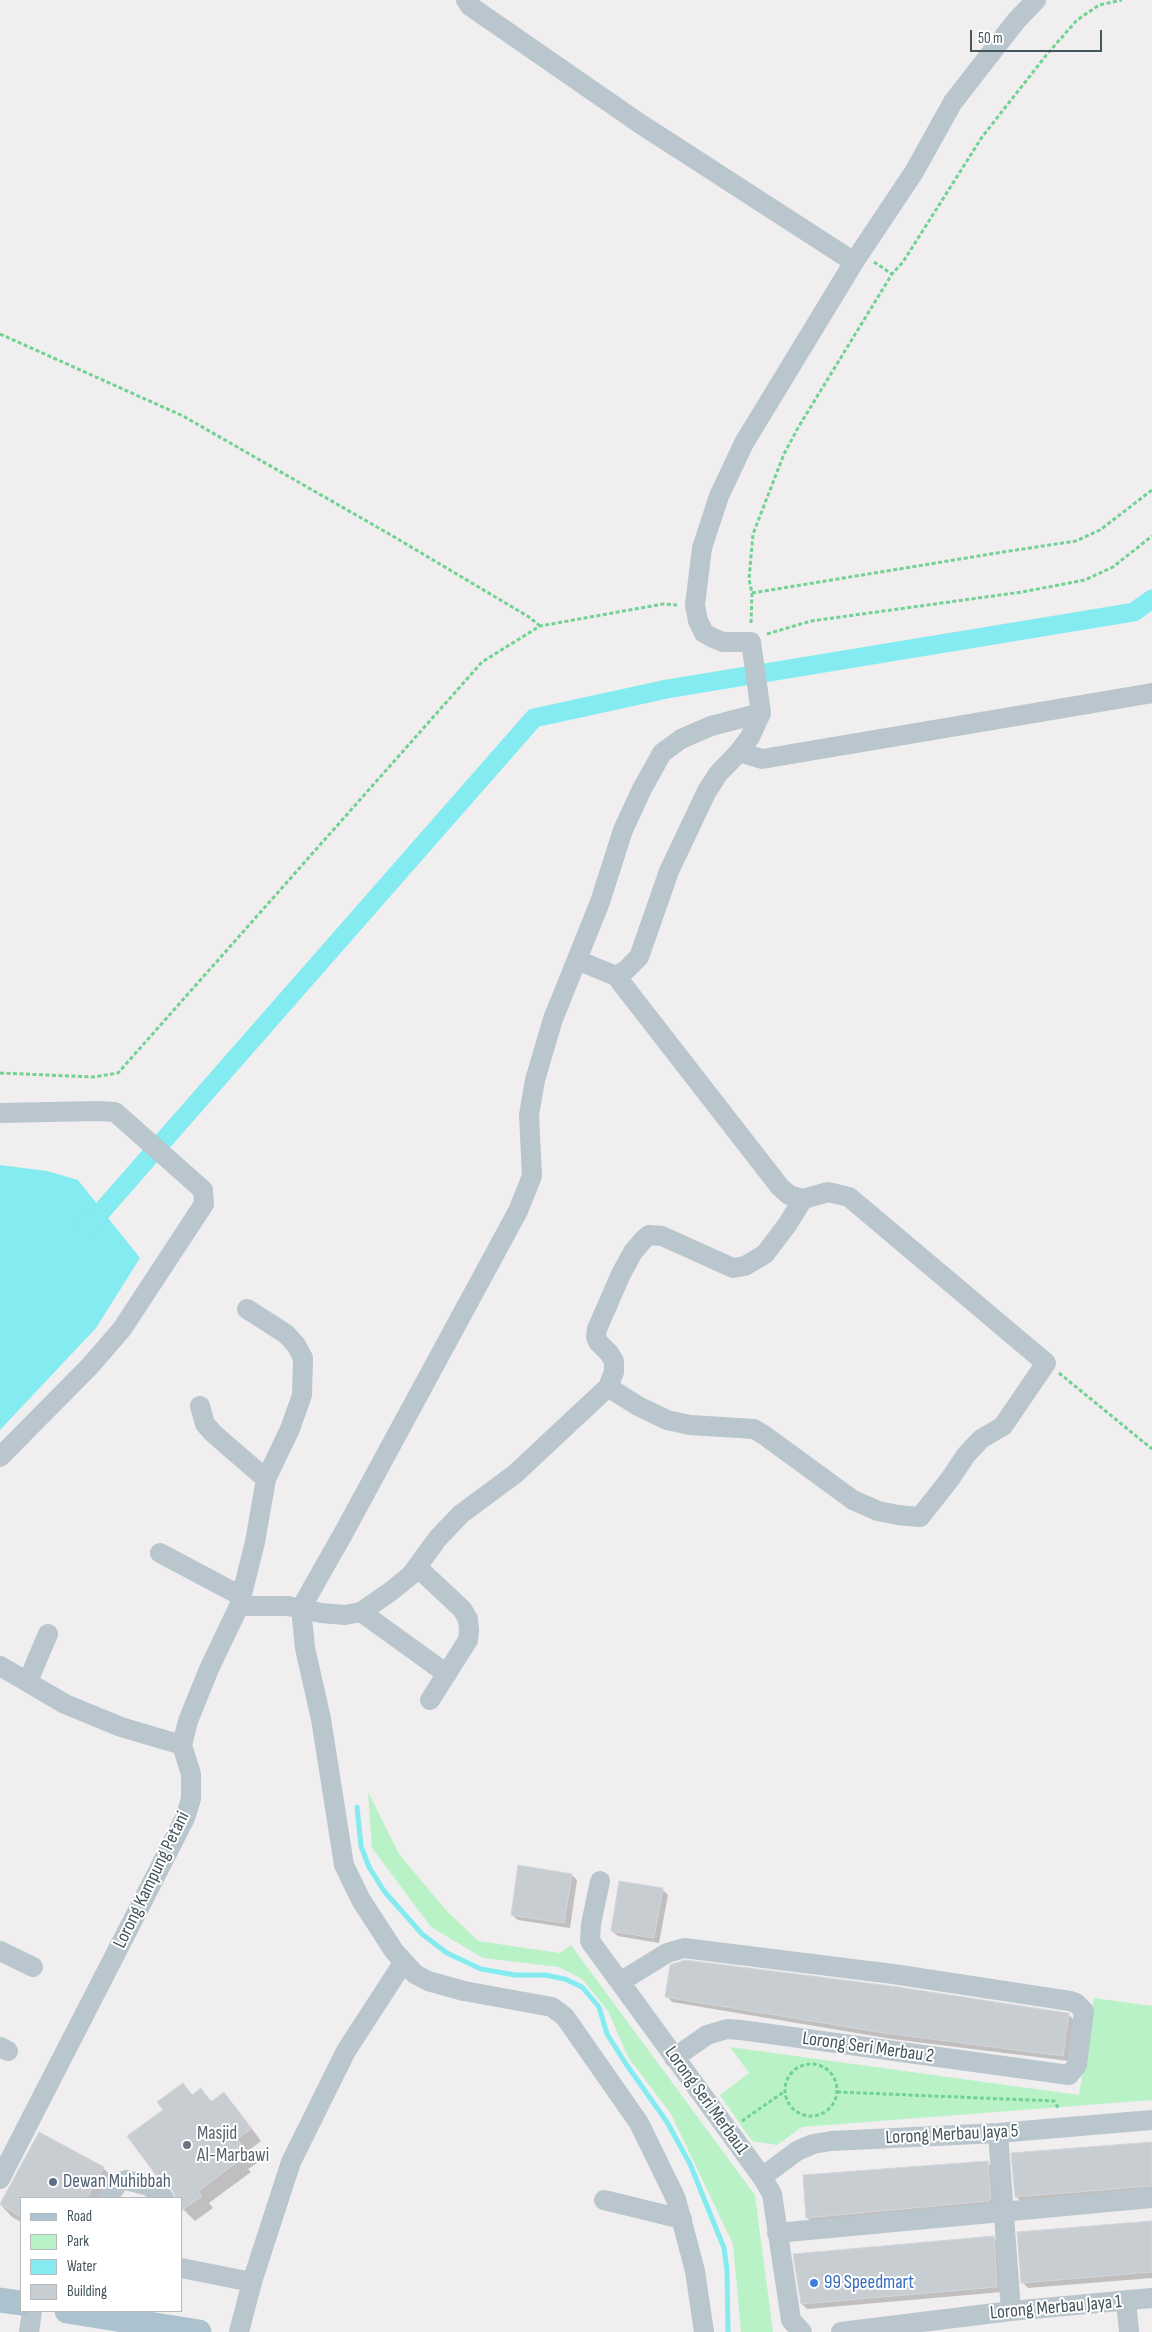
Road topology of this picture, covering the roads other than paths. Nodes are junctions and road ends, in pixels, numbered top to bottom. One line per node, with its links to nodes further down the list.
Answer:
1 (466, 0): 3 (street)
2 (1036, 0): 3 (street)
3 (854, 262): 5 (street)
4 (1152, 693): 6 (street)
5 (760, 707): 6 (street); 7 (street)
6 (739, 752): 8 (street)
7 (577, 960): 8 (street); 19 (street)
8 (616, 976): 10 (street)
9 (0, 1113): 14 (street)
10 (802, 1199): 12 (street); 12 (street)
11 (247, 1309): 15 (street)
12 (608, 1388): 17 (street)
13 (200, 1406): 15 (street)
14 (0, 1457)
15 (266, 1479): 18 (street)
16 (160, 1553): 18 (street)
17 (417, 1567): 20 (street); 23 (street)
18 (240, 1601): 19 (street); 26 (street)
19 (301, 1608): 20 (street); 29 (street)
20 (361, 1612): 23 (street)
21 (48, 1634): 24 (street)
22 (0, 1666): 24 (street)
23 (447, 1674): 25 (street)
24 (28, 1681): 26 (street)
25 (430, 1700)
26 (182, 1745): 36 (street, Lorong Kampung Petani)
27 (600, 1881): 31 (street, Lorong Seri Merbau1)
28 (0, 1951): 30 (street)
29 (403, 1963): 42 (street); 45 (street)
30 (33, 1967)
31 (620, 1982): 32 (street, Lorong Seri Merbau1); 32 (street, Lorong Seri Merbau 2)
32 (674, 2058): 35 (street, Lorong Seri Merbau1)
33 (1152, 2120): 34 (street, Lorong Merbau Jaya 5)
34 (998, 2133): 35 (street, Lorong Merbau Jaya 5); 41 (street)
35 (762, 2177): 43 (street, Lorong Seri Merbau1)
36 (0, 2179)
37 (109, 2197): 38 (street)
38 (163, 2197)
39 (1152, 2198): 41 (street)
40 (604, 2200): 42 (street)
41 (1004, 2212): 43 (street); 50 (street)
42 (682, 2219): 56 (street)
43 (777, 2233): 57 (street, Lorong Seri Merbau1)
44 (182, 2268): 45 (street)
45 (252, 2282): 55 (street)
46 (1152, 2298): 48 (street, Lorong Merbau Jaya 1)
47 (0, 2300): 49 (main road)
48 (1126, 2302): 50 (street, Lorong Merbau Jaya 1); 59 (street)
49 (20, 2303)
50 (1011, 2311): 58 (street, Lorong Merbau Jaya 1)
51 (32, 2312): 53 (street)
52 (84, 2317): 54 (main road)
53 (29, 2332)
54 (199, 2332)
55 (239, 2332)
56 (704, 2332)
57 (802, 2332)
58 (841, 2332)
59 (1129, 2332)

